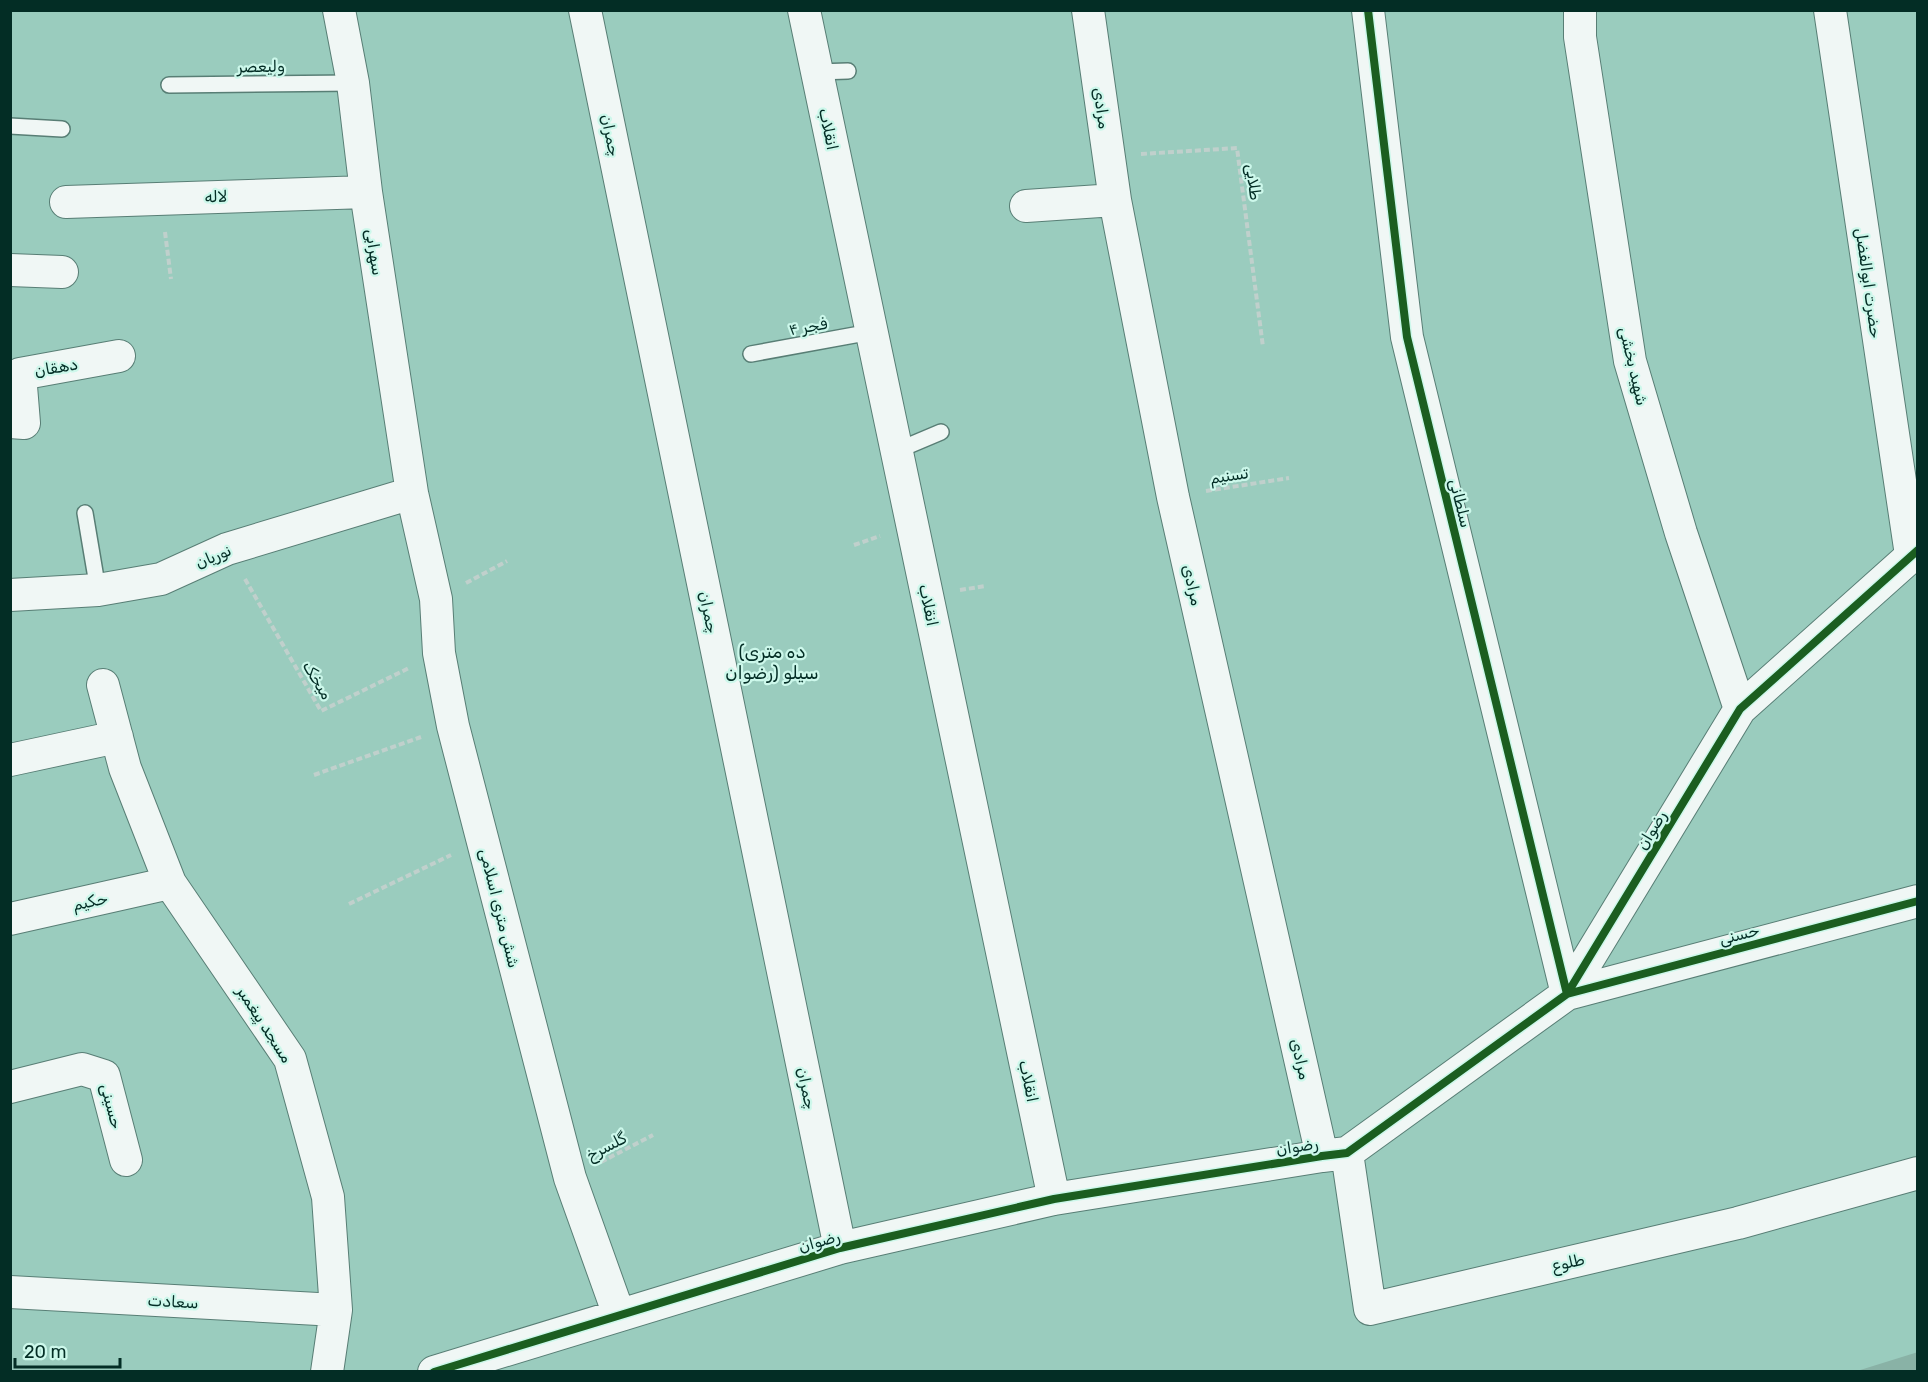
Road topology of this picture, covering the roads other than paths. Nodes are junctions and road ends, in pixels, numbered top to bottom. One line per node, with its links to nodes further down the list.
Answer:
1 (339, 10): 10 (street, سهرابی)
2 (585, 10): 44 (street, چمران)
3 (804, 10): 9 (street, انقلاب)
4 (1088, 10): 15 (street, مرادی)
5 (1368, 10): 38 (street, سلطانی)
6 (1580, 10): 32 (street, شهید بخشی)
7 (1830, 10): 28 (street, حضرت ابوالفضل)
8 (848, 71): 9 (lane)
9 (817, 72): 20 (street, انقلاب)
10 (352, 83): 11 (lane, ولیعصر); 14 (street, سهرابی)
11 (169, 85)
12 (10, 126): 13 (lane)
13 (62, 129)
14 (366, 192): 16 (street, لاله); 26 (street, سهرابی)
15 (1114, 200): 17 (street); 40 (street, مرادی)
16 (66, 202)
17 (1026, 206)
18 (10, 270): 19 (street)
19 (62, 272)
20 (872, 332): 21 (lane, فجر ۴); 25 (street, انقلاب)
21 (751, 354)
22 (119, 356): 23 (street, دهقان)
23 (10, 422)
24 (941, 432): 25 (lane)
25 (897, 451): 43 (street, انقلاب)
26 (412, 493): 29 (street, نوریان); 47 (street, شش متری اسلامی)
27 (85, 513): 29 (lane)
28 (1914, 553): 32 (street, رضوان)
29 (98, 590): 30 (street, نوریان)
30 (10, 595)
31 (103, 685): 33 (street, مسجد پیغمبر)
32 (1740, 709): 38 (street, رضوان)
33 (117, 737): 34 (street); 35 (street, مسجد پیغمبر)
34 (10, 760)
35 (170, 882): 37 (street, حکیم); 46 (street, مسجد پیغمبر)
36 (1917, 901): 38 (street, حسنی)
37 (10, 919)
38 (1568, 994): 40 (street, رضوان)
39 (10, 1087): 41 (street, حسینی)
40 (1335, 1154): 42 (street, طلوع); 43 (street, رضوان)
41 (126, 1160)
42 (1917, 1173)
43 (1054, 1199): 44 (street, رضوان)
44 (840, 1248): 47 (street, رضوان)
45 (10, 1292): 46 (street, سعادت)
46 (336, 1310): 48 (street, مسجد پیغمبر)
47 (619, 1315): 49 (street, رضوان)
48 (327, 1371)
49 (434, 1371)

